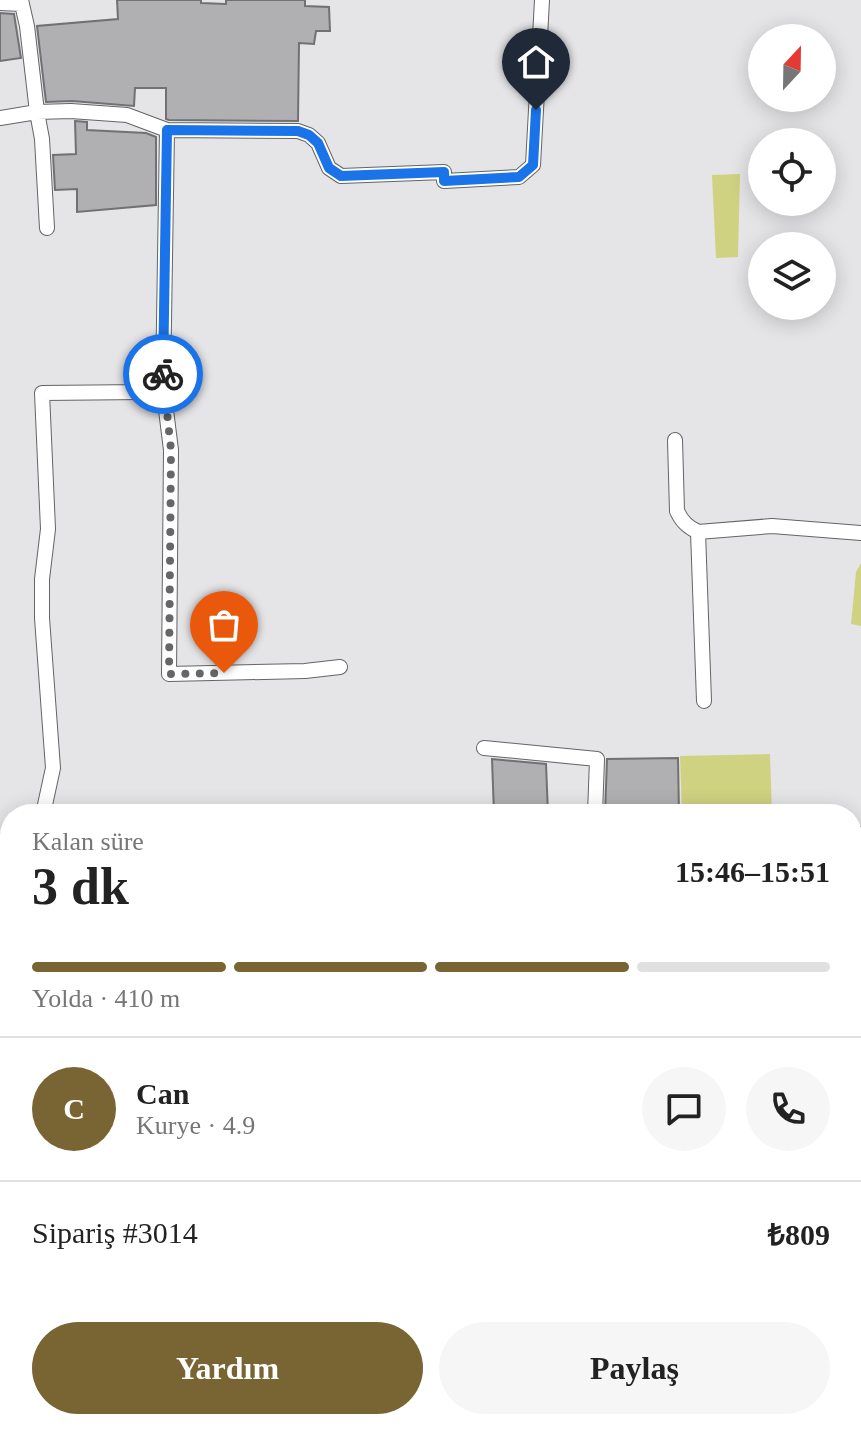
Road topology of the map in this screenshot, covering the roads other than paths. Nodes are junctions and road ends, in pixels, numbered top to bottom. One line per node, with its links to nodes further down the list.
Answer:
1 (542, 0): 6 (street)
2 (22, 2): 3 (street); 4 (street)
3 (0, 3)
4 (37, 112): 5 (street); 6 (street); 7 (street)
5 (0, 118)
6 (167, 130): 8 (street)
7 (47, 228)
8 (163, 386): 12 (street); 15 (street)
9 (675, 440): 10 (street)
10 (698, 532): 11 (street); 13 (street)
11 (861, 533)
12 (340, 667)
13 (704, 701)
14 (484, 748): 16 (street)
15 (45, 804)
16 (595, 804)

